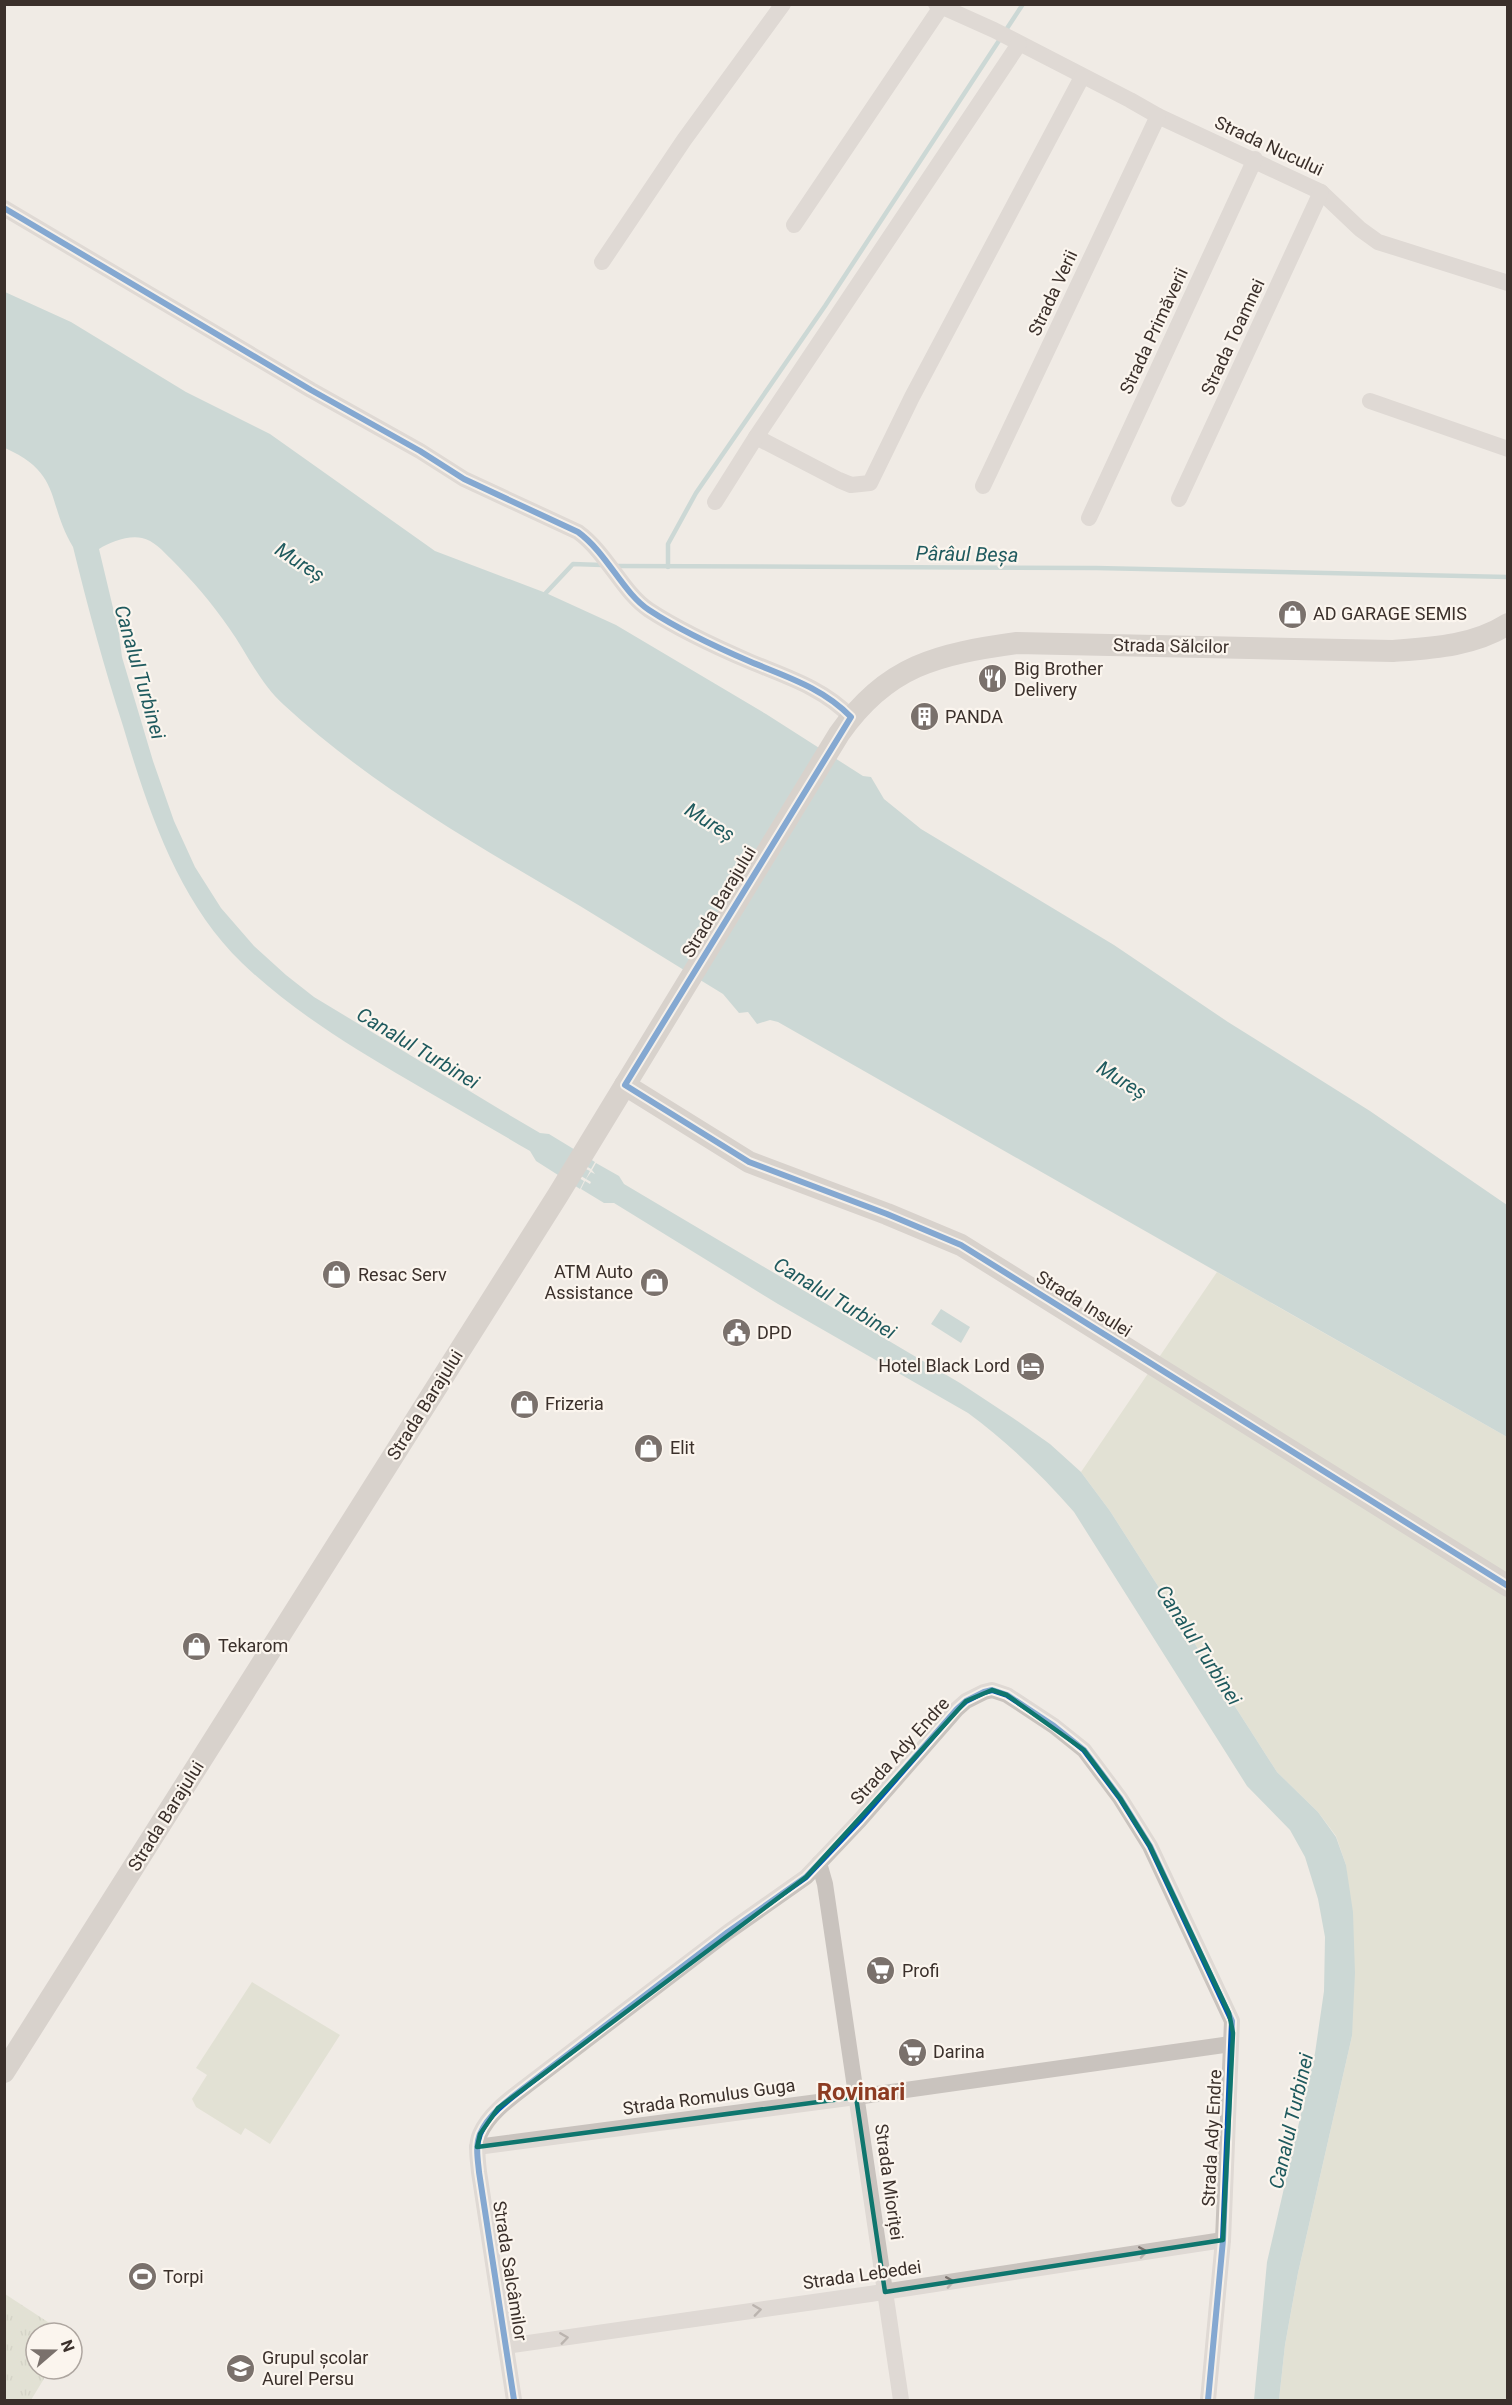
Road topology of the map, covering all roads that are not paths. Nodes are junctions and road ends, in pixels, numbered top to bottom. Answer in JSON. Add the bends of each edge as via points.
{"nodes":[{"id":1,"x":783,"y":4,"type":"edge"},
{"id":2,"x":938,"y":6,"type":"edge"},
{"id":3,"x":1015,"y":42,"type":"junction"},
{"id":4,"x":1083,"y":77,"type":"junction"},
{"id":5,"x":1158,"y":116,"type":"junction"},
{"id":6,"x":1255,"y":159,"type":"junction"},
{"id":7,"x":1322,"y":192,"type":"junction"},
{"id":8,"x":4,"y":208,"type":"edge"},
{"id":9,"x":794,"y":225,"type":"dead end"},
{"id":10,"x":602,"y":262,"type":"dead end"},
{"id":11,"x":1508,"y":283,"type":"edge"},
{"id":12,"x":1370,"y":401,"type":"dead end"},
{"id":13,"x":756,"y":437,"type":"junction"},
{"id":14,"x":1508,"y":450,"type":"edge"},
{"id":15,"x":983,"y":486,"type":"dead end"},
{"id":16,"x":1179,"y":499,"type":"dead end"},
{"id":17,"x":715,"y":502,"type":"dead end"},
{"id":18,"x":1089,"y":518,"type":"dead end"},
{"id":19,"x":1508,"y":624,"type":"edge"},
{"id":20,"x":845,"y":726,"type":"junction"},
{"id":21,"x":625,"y":1085,"type":"junction"},
{"id":22,"x":1508,"y":1586,"type":"edge"},
{"id":23,"x":819,"y":1863,"type":"junction"},
{"id":24,"x":1232,"y":2044,"type":"junction"},
{"id":25,"x":4,"y":2072,"type":"edge"},
{"id":26,"x":856,"y":2097,"type":"junction"},
{"id":27,"x":477,"y":2147,"type":"junction"},
{"id":28,"x":1223,"y":2240,"type":"junction"},
{"id":29,"x":885,"y":2292,"type":"junction"},
{"id":30,"x":506,"y":2346,"type":"junction"},
{"id":31,"x":514,"y":2400,"type":"edge"},
{"id":32,"x":901,"y":2400,"type":"edge"},
{"id":33,"x":1208,"y":2400,"type":"edge"}],
"edges":[{"from":1,"to":10,"type":"street"},
{"from":2,"to":3,"type":"street","name":"Strada Nucului"},
{"from":2,"to":9,"type":"street"},
{"from":3,"to":4,"type":"street","name":"Strada Nucului"},
{"from":3,"to":13,"type":"street"},
{"from":4,"to":5,"type":"street","name":"Strada Nucului"},
{"from":4,"to":13,"type":"street","via":[[912,397],[874,480],[860,485],[845,483]]},
{"from":5,"to":6,"type":"street","name":"Strada Nucului"},
{"from":5,"to":15,"type":"street","name":"Strada Verii"},
{"from":6,"to":7,"type":"street","name":"Strada Nucului"},
{"from":6,"to":18,"type":"street","name":"Strada Primăverii"},
{"from":7,"to":11,"type":"street","name":"Strada Nucului","via":[[1360,230],[1378,242]]},
{"from":7,"to":16,"type":"street","name":"Strada Toamnei"},
{"from":8,"to":20,"type":"street","via":[[464,479],[578,532],[592,542],[645,608],[720,649],[819,691],[838,704]]},
{"from":12,"to":14,"type":"street"},
{"from":13,"to":17,"type":"street"},
{"from":19,"to":20,"type":"main road","name":"Strada Sălcilor","via":[[1474,640],[1394,651],[1017,643],[970,650],[924,662],[885,683]]},
{"from":20,"to":21,"type":"main road","name":"Strada Barajului"},
{"from":21,"to":22,"type":"main road","name":"Strada Insulei","via":[[749,1162],[961,1245]]},
{"from":21,"to":25,"type":"main road","name":"Strada Barajului"},
{"from":23,"to":24,"type":"street","name":"Strada Ady Endre","via":[[966,1701],[992,1690],[1007,1695],[1084,1750],[1134,1820],[1229,2013]]},
{"from":23,"to":26,"type":"street","name":"Strada Mioriței"},
{"from":23,"to":27,"type":"street","name":"Strada Ady Endre","via":[[791,1889],[728,1932],[498,2108],[480,2134]]},
{"from":24,"to":26,"type":"street","name":"Strada Romulus Guga"},
{"from":24,"to":28,"type":"street","name":"Strada Ady Endre"},
{"from":26,"to":27,"type":"street","name":"Strada Romulus Guga"},
{"from":26,"to":29,"type":"street","name":"Strada Mioriței"},
{"from":27,"to":30,"type":"street","name":"Strada Salcâmilor"},
{"from":29,"to":28,"type":"street","name":"Strada Lebedei","one_way":true},
{"from":28,"to":33,"type":"street","name":"Strada Ady Endre"},
{"from":30,"to":29,"type":"street","name":"Strada Lebedei","one_way":true},
{"from":29,"to":32,"type":"street","name":"Strada Mioriței"},
{"from":30,"to":31,"type":"street","name":"Strada Salcâmilor"}]}
